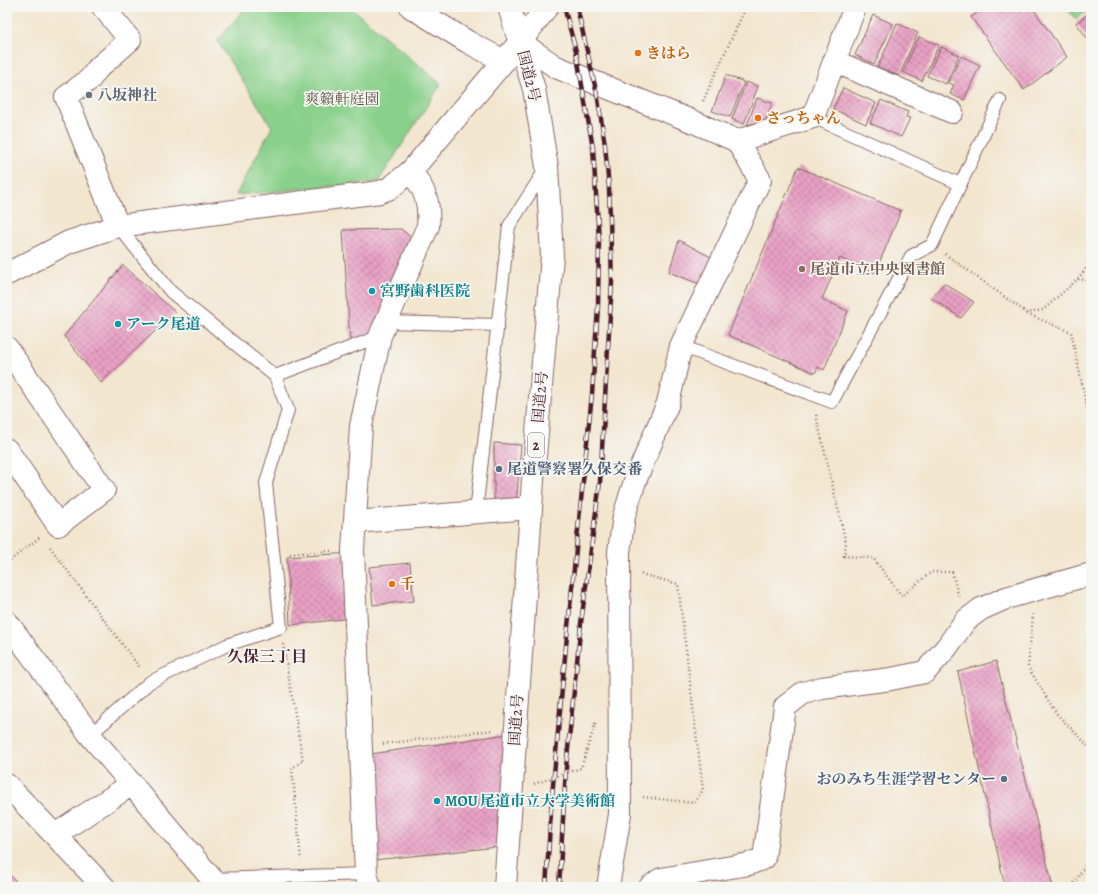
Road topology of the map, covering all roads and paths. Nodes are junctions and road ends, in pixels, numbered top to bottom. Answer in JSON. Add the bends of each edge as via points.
{"nodes":[{"id":1,"x":103,"y":7,"type":"edge"},
{"id":2,"x":411,"y":7,"type":"edge"},
{"id":3,"x":509,"y":7,"type":"edge"},
{"id":4,"x":547,"y":7,"type":"edge"},
{"id":5,"x":746,"y":7,"type":"edge"},
{"id":6,"x":855,"y":7,"type":"edge"},
{"id":7,"x":520,"y":42,"type":"junction"},
{"id":8,"x":504,"y":61,"type":"junction"},
{"id":9,"x":834,"y":61,"type":"junction"},
{"id":10,"x":1000,"y":100,"type":"dead end"},
{"id":11,"x":952,"y":112,"type":"dead end"},
{"id":12,"x":813,"y":117,"type":"junction"},
{"id":13,"x":694,"y":122,"type":"junction"},
{"id":14,"x":737,"y":141,"type":"junction"},
{"id":15,"x":547,"y":167,"type":"junction"},
{"id":16,"x":411,"y":171,"type":"junction"},
{"id":17,"x":960,"y":184,"type":"junction"},
{"id":18,"x":118,"y":226,"type":"junction"},
{"id":19,"x":932,"y":244,"type":"junction"},
{"id":20,"x":1091,"y":262,"type":"edge"},
{"id":21,"x":7,"y":274,"type":"edge"},
{"id":22,"x":1078,"y":279,"type":"junction"},
{"id":23,"x":1091,"y":281,"type":"edge"},
{"id":24,"x":1027,"y":313,"type":"junction"},
{"id":25,"x":498,"y":325,"type":"junction"},
{"id":26,"x":383,"y":329,"type":"junction"},
{"id":27,"x":681,"y":346,"type":"junction"},
{"id":28,"x":7,"y":348,"type":"edge"},
{"id":29,"x":275,"y":376,"type":"junction"},
{"id":30,"x":811,"y":395,"type":"junction"},
{"id":31,"x":1091,"y":408,"type":"edge"},
{"id":32,"x":7,"y":450,"type":"edge"},
{"id":33,"x":531,"y":508,"type":"junction"},
{"id":34,"x":476,"y":512,"type":"junction"},
{"id":35,"x":355,"y":522,"type":"junction"},
{"id":36,"x":50,"y":530,"type":"junction"},
{"id":37,"x":353,"y":550,"type":"junction"},
{"id":38,"x":273,"y":555,"type":"junction"},
{"id":39,"x":7,"y":563,"type":"edge"},
{"id":40,"x":620,"y":568,"type":"junction"},
{"id":41,"x":1091,"y":574,"type":"edge"},
{"id":42,"x":1036,"y":590,"type":"junction"},
{"id":43,"x":965,"y":620,"type":"junction"},
{"id":44,"x":7,"y":622,"type":"edge"},
{"id":45,"x":281,"y":627,"type":"junction"},
{"id":46,"x":150,"y":682,"type":"junction"},
{"id":47,"x":596,"y":720,"type":"dead end"},
{"id":48,"x":516,"y":727,"type":"junction"},
{"id":49,"x":90,"y":735,"type":"junction"},
{"id":50,"x":361,"y":747,"type":"junction"},
{"id":51,"x":1091,"y":749,"type":"edge"},
{"id":52,"x":533,"y":777,"type":"dead end"},
{"id":53,"x":132,"y":784,"type":"junction"},
{"id":54,"x":7,"y":785,"type":"edge"},
{"id":55,"x":621,"y":795,"type":"junction"},
{"id":56,"x":1091,"y":833,"type":"edge"},
{"id":57,"x":55,"y":835,"type":"junction"},
{"id":58,"x":302,"y":876,"type":"junction"},
{"id":59,"x":368,"y":880,"type":"edge"},
{"id":60,"x":213,"y":883,"type":"edge"},
{"id":61,"x":104,"y":887,"type":"edge"},
{"id":62,"x":505,"y":887,"type":"edge"},
{"id":63,"x":608,"y":887,"type":"edge"},
{"id":64,"x":650,"y":887,"type":"edge"},
{"id":65,"x":1072,"y":887,"type":"edge"}],
"edges":[{"from":1,"to":18,"type":"main road","via":[[130,40],[98,68],[90,79],[66,97]]},
{"from":2,"to":8,"type":"main road"},
{"from":3,"to":7,"type":"main road","name":"国道2号","number":"2"},
{"from":4,"to":7,"type":"main road"},
{"from":5,"to":13,"type":"path"},
{"from":6,"to":9,"type":"main road"},
{"from":7,"to":8,"type":"main road"},
{"from":7,"to":13,"type":"main road","via":[[556,67]]},
{"from":7,"to":15,"type":"main road","name":"国道2号","number":"2","via":[[534,89]]},
{"from":8,"to":16,"type":"main road"},
{"from":9,"to":11,"type":"main road"},
{"from":9,"to":12,"type":"main road"},
{"from":10,"to":17,"type":"lane"},
{"from":12,"to":14,"type":"main road"},
{"from":12,"to":17,"type":"lane"},
{"from":13,"to":14,"type":"main road"},
{"from":14,"to":27,"type":"main road","via":[[760,180]]},
{"from":15,"to":25,"type":"lane","via":[[509,226]]},
{"from":15,"to":33,"type":"main road","name":"国道2号","number":"2","via":[[552,256]]},
{"from":16,"to":18,"type":"main road","via":[[390,188],[380,192]]},
{"from":16,"to":26,"type":"main road","via":[[428,202],[428,226]]},
{"from":17,"to":19,"type":"lane"},
{"from":18,"to":21,"type":"main road","via":[[69,242]]},
{"from":18,"to":29,"type":"lane","via":[[171,292]]},
{"from":19,"to":24,"type":"path"},
{"from":19,"to":30,"type":"lane","via":[[911,256],[832,402]]},
{"from":20,"to":22,"type":"path"},
{"from":22,"to":23,"type":"path"},
{"from":22,"to":24,"type":"path","via":[[1043,310]]},
{"from":24,"to":31,"type":"path","via":[[1070,332],[1087,408]]},
{"from":25,"to":26,"type":"lane"},
{"from":25,"to":34,"type":"lane"},
{"from":26,"to":29,"type":"lane"},
{"from":26,"to":35,"type":"main road","via":[[361,426]]},
{"from":27,"to":30,"type":"lane"},
{"from":27,"to":40,"type":"main road","via":[[668,403],[635,481],[624,516],[620,535]]},
{"from":28,"to":36,"type":"main road","via":[[104,490]]},
{"from":29,"to":38,"type":"lane","via":[[288,410],[266,483]]},
{"from":30,"to":43,"type":"path","via":[[846,543],[844,556],[873,558],[902,596],[931,572],[952,572]]},
{"from":32,"to":36,"type":"main road"},
{"from":33,"to":34,"type":"main road"},
{"from":33,"to":48,"type":"main road","name":"国道2号","number":"2"},
{"from":34,"to":35,"type":"main road"},
{"from":35,"to":37,"type":"main road"},
{"from":36,"to":39,"type":"path"},
{"from":36,"to":46,"type":"path"},
{"from":37,"to":38,"type":"path"},
{"from":37,"to":50,"type":"main road"},
{"from":38,"to":45,"type":"lane"},
{"from":40,"to":55,"type":"main road"},
{"from":40,"to":55,"type":"path","via":[[678,584],[703,790],[694,803]]},
{"from":41,"to":42,"type":"main road"},
{"from":42,"to":43,"type":"main road","via":[[1006,598],[981,609]]},
{"from":42,"to":51,"type":"path","via":[[1028,667],[1056,713]]},
{"from":43,"to":64,"type":"main road","via":[[947,647],[925,672],[822,688],[803,693],[785,707],[764,858],[749,864],[661,879]]},
{"from":44,"to":49,"type":"main road"},
{"from":45,"to":46,"type":"lane","via":[[227,645]]},
{"from":45,"to":58,"type":"path","via":[[303,761],[292,768]]},
{"from":46,"to":49,"type":"lane"},
{"from":47,"to":52,"type":"path","via":[[581,768],[533,785]]},
{"from":48,"to":50,"type":"path"},
{"from":48,"to":62,"type":"main road","name":"国道2号","number":"2"},
{"from":49,"to":53,"type":"main road"},
{"from":50,"to":59,"type":"main road"},
{"from":53,"to":57,"type":"main road"},
{"from":53,"to":60,"type":"main road"},
{"from":54,"to":57,"type":"main road"},
{"from":55,"to":63,"type":"main road"},
{"from":56,"to":65,"type":"path","via":[[1090,857]]},
{"from":57,"to":61,"type":"main road"},
{"from":58,"to":59,"type":"lane"},
{"from":58,"to":60,"type":"lane"}]}
